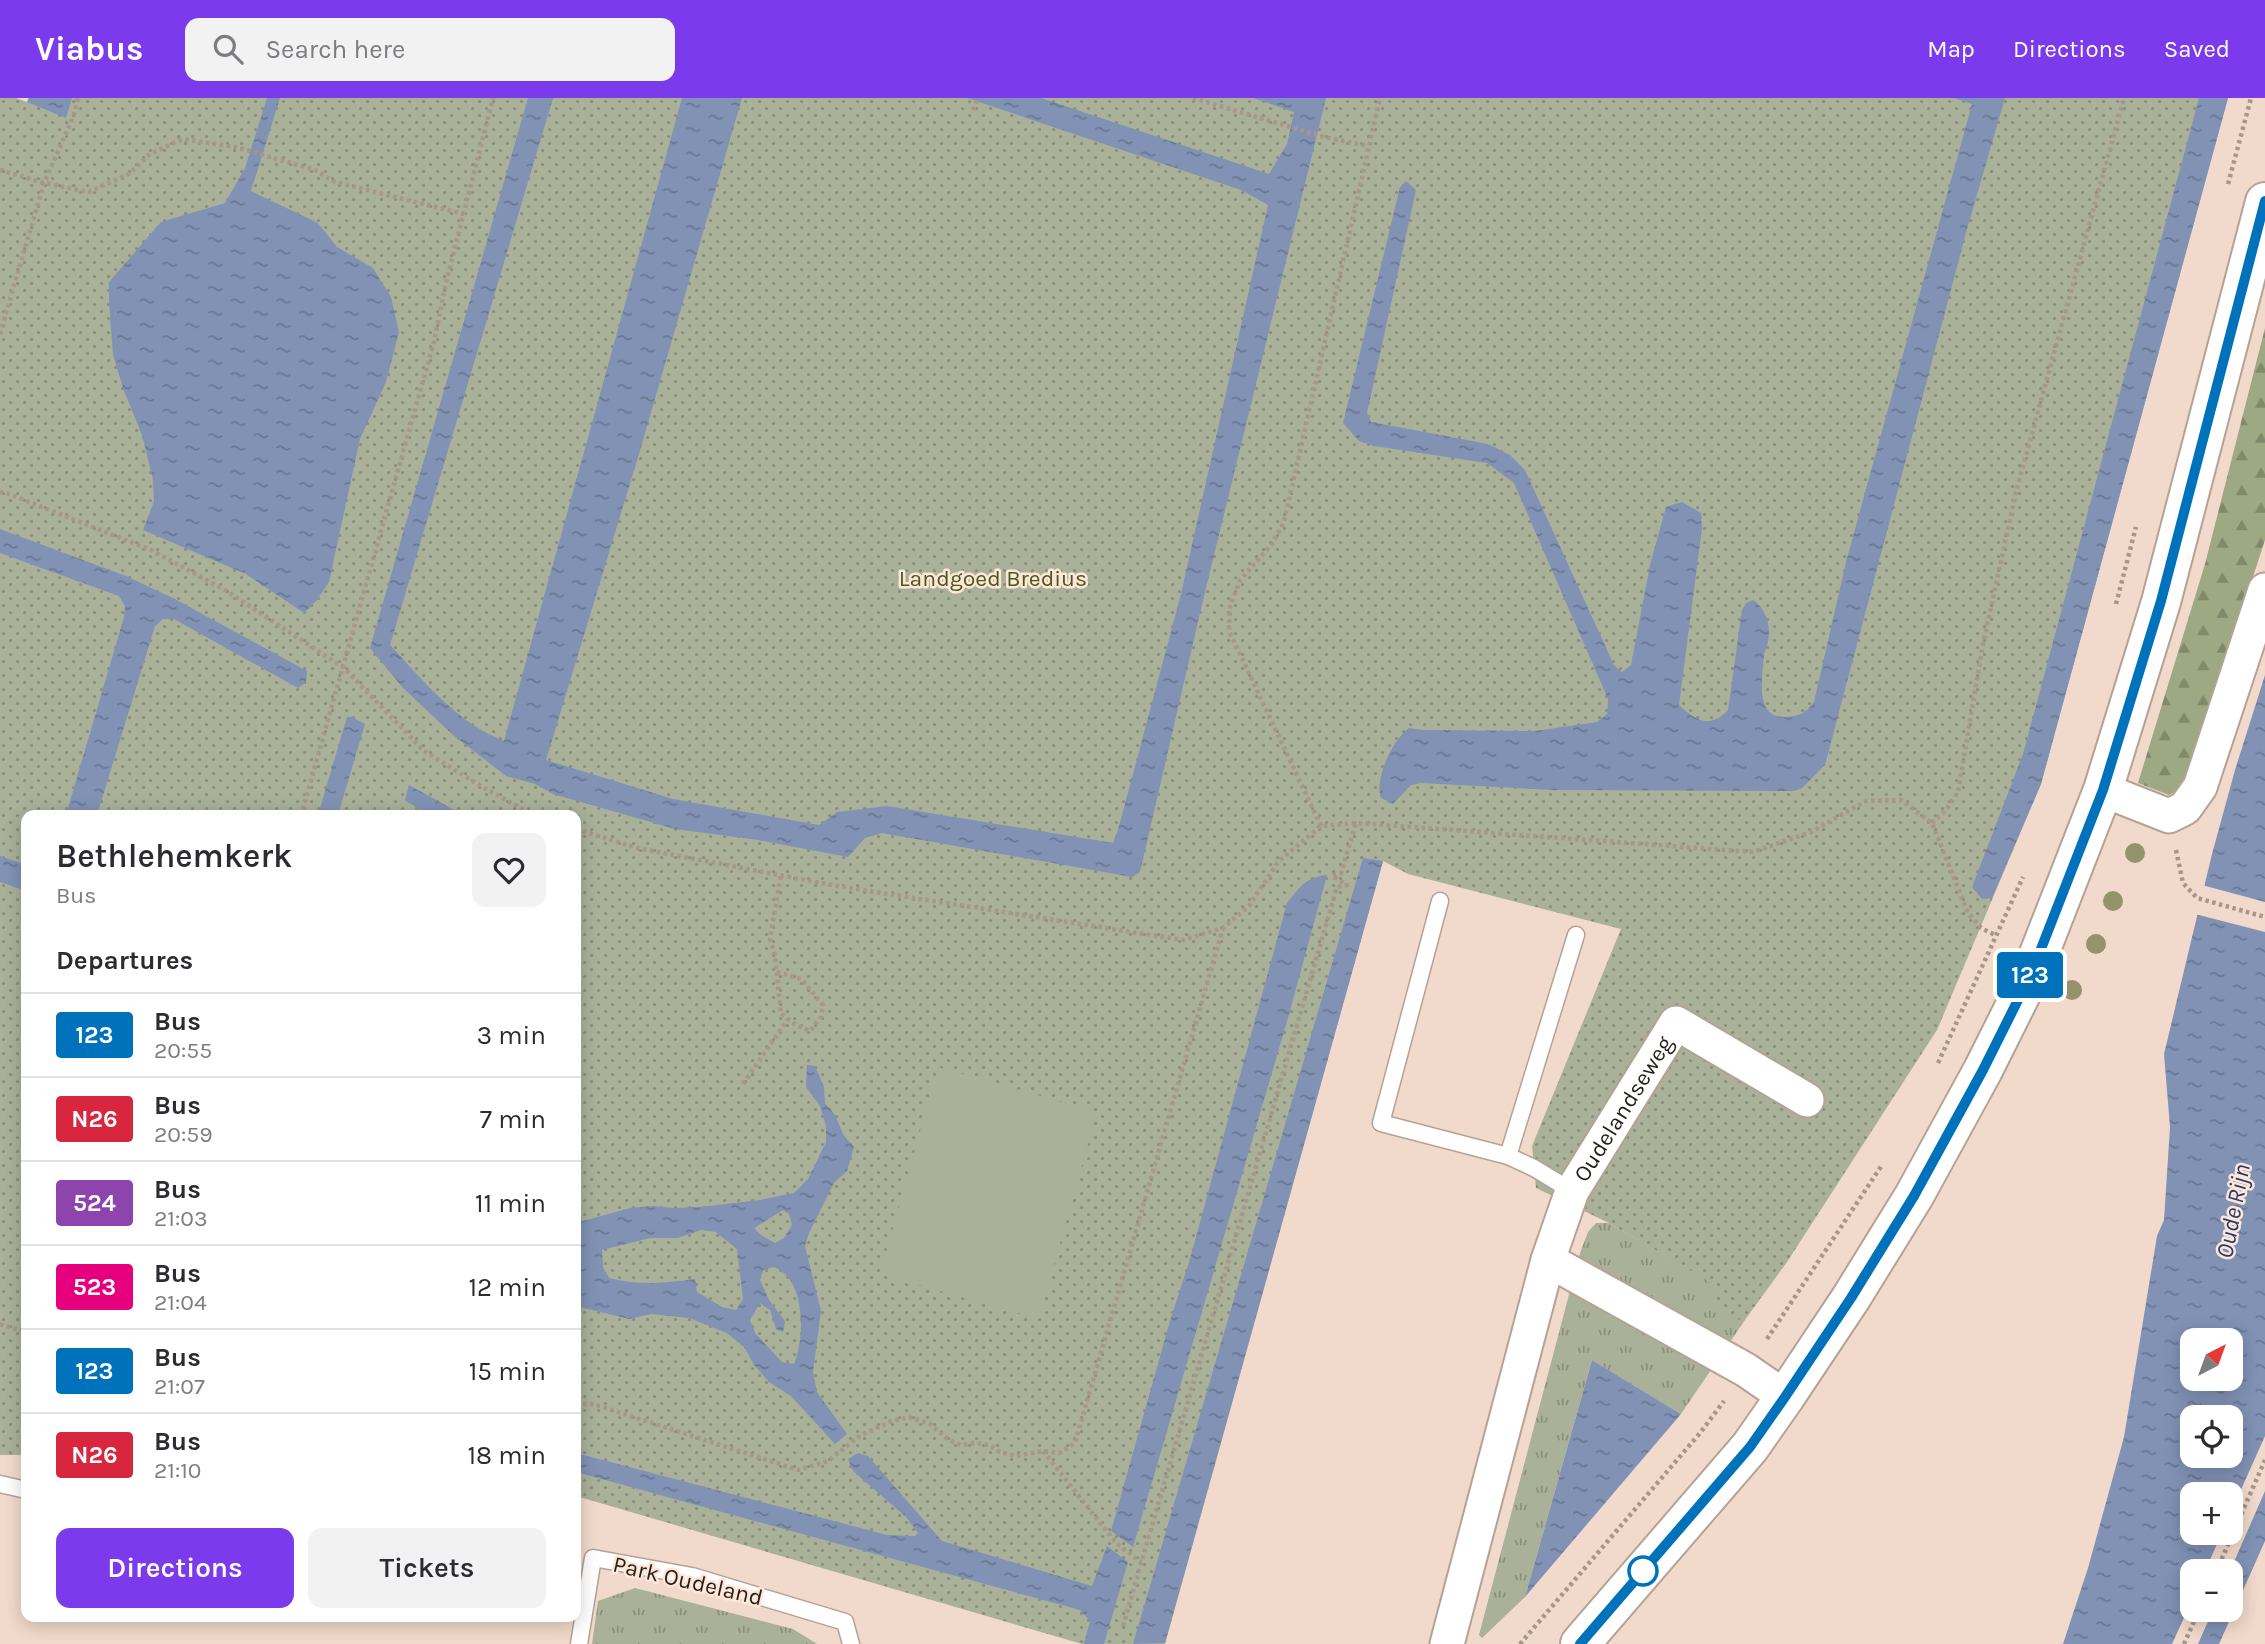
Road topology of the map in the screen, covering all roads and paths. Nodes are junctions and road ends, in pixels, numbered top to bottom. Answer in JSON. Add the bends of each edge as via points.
{"nodes":[{"id":1,"x":78,"y":98,"type":"edge"},
{"id":2,"x":493,"y":98,"type":"edge"},
{"id":3,"x":978,"y":98,"type":"edge"},
{"id":4,"x":1193,"y":98,"type":"edge"},
{"id":5,"x":1380,"y":98,"type":"edge"},
{"id":6,"x":2124,"y":98,"type":"edge"},
{"id":7,"x":973,"y":110,"type":"dead end"},
{"id":8,"x":1368,"y":146,"type":"junction"},
{"id":9,"x":0,"y":170,"type":"edge"},
{"id":10,"x":44,"y":183,"type":"junction"},
{"id":11,"x":2265,"y":202,"type":"edge"},
{"id":12,"x":464,"y":214,"type":"junction"},
{"id":13,"x":0,"y":334,"type":"edge"},
{"id":14,"x":1,"y":491,"type":"edge"},
{"id":15,"x":2265,"y":590,"type":"edge"},
{"id":16,"x":344,"y":668,"type":"junction"},
{"id":17,"x":2103,"y":790,"type":"junction"},
{"id":18,"x":303,"y":810,"type":"edge"},
{"id":19,"x":524,"y":810,"type":"edge"},
{"id":20,"x":2169,"y":816,"type":"junction"},
{"id":21,"x":1356,"y":823,"type":"junction"},
{"id":22,"x":1932,"y":823,"type":"junction"},
{"id":23,"x":1321,"y":826,"type":"junction"},
{"id":24,"x":581,"y":831,"type":"edge"},
{"id":25,"x":781,"y":875,"type":"junction"},
{"id":26,"x":2024,"y":876,"type":"dead end"},
{"id":27,"x":1440,"y":901,"type":"dead end"},
{"id":28,"x":2265,"y":917,"type":"edge"},
{"id":29,"x":1223,"y":928,"type":"junction"},
{"id":30,"x":1576,"y":935,"type":"dead end"},
{"id":31,"x":1995,"y":936,"type":"junction"},
{"id":32,"x":777,"y":972,"type":"junction"},
{"id":33,"x":788,"y":1019,"type":"junction"},
{"id":34,"x":1935,"y":1070,"type":"dead end"},
{"id":35,"x":743,"y":1084,"type":"dead end"},
{"id":36,"x":1807,"y":1100,"type":"dead end"},
{"id":37,"x":1508,"y":1156,"type":"junction"},
{"id":38,"x":1572,"y":1191,"type":"junction"},
{"id":39,"x":1548,"y":1260,"type":"junction"},
{"id":40,"x":0,"y":1324,"type":"edge"},
{"id":41,"x":21,"y":1330,"type":"edge"},
{"id":42,"x":1785,"y":1397,"type":"junction"},
{"id":43,"x":581,"y":1404,"type":"edge"},
{"id":44,"x":1043,"y":1451,"type":"junction"},
{"id":45,"x":2265,"y":1461,"type":"edge"},
{"id":46,"x":0,"y":1484,"type":"edge"},
{"id":47,"x":21,"y":1489,"type":"edge"},
{"id":48,"x":581,"y":1556,"type":"edge"},
{"id":49,"x":593,"y":1558,"type":"junction"},
{"id":50,"x":2222,"y":1559,"type":"edge"},
{"id":51,"x":1141,"y":1562,"type":"junction"},
{"id":52,"x":2194,"y":1622,"type":"edge"},
{"id":53,"x":1123,"y":1626,"type":"dead end"},
{"id":54,"x":579,"y":1644,"type":"edge"},
{"id":55,"x":851,"y":1644,"type":"edge"},
{"id":56,"x":1447,"y":1644,"type":"edge"},
{"id":57,"x":1580,"y":1644,"type":"edge"},
{"id":58,"x":2184,"y":1644,"type":"edge"}],
"edges":[{"from":1,"to":10,"type":"path"},
{"from":2,"to":12,"type":"path"},
{"from":3,"to":7,"type":"path"},
{"from":4,"to":8,"type":"path"},
{"from":5,"to":8,"type":"path"},
{"from":6,"to":22,"type":"path","via":[[2016,492],[1983,644],[1958,792]]},
{"from":8,"to":23,"type":"path","via":[[1284,522],[1272,544],[1240,580],[1230,607],[1229,631]]},
{"from":9,"to":10,"type":"path"},
{"from":10,"to":12,"type":"path","via":[[89,192],[129,174],[149,155],[182,139],[236,147],[315,170],[335,182]]},
{"from":10,"to":13,"type":"path"},
{"from":11,"to":17,"type":"main road","via":[[2161,601]]},
{"from":12,"to":16,"type":"path","via":[[434,342]]},
{"from":14,"to":16,"type":"path","via":[[151,550],[225,590]]},
{"from":15,"to":20,"type":"street","via":[[2200,787],[2185,808]]},
{"from":16,"to":18,"type":"path"},
{"from":16,"to":19,"type":"path","via":[[424,751]]},
{"from":17,"to":20,"type":"street"},
{"from":17,"to":42,"type":"main road","via":[[2032,972],[1983,1070],[1914,1196]]},
{"from":20,"to":28,"type":"path","via":[[2183,883],[2197,898]]},
{"from":21,"to":22,"type":"path","via":[[1753,852],[1811,832],[1866,801],[1900,800]]},
{"from":21,"to":23,"type":"path"},
{"from":21,"to":51,"type":"path","via":[[1341,873],[1332,876],[1347,885],[1337,887]]},
{"from":22,"to":31,"type":"path","via":[[1968,913]]},
{"from":23,"to":29,"type":"path","via":[[1279,861],[1249,906]]},
{"from":24,"to":25,"type":"path","via":[[637,848]]},
{"from":25,"to":29,"type":"path","via":[[1183,940]]},
{"from":25,"to":32,"type":"path","via":[[770,939]]},
{"from":26,"to":31,"type":"path"},
{"from":27,"to":37,"type":"lane","via":[[1381,1123]]},
{"from":29,"to":44,"type":"path","via":[[1075,1443],[1060,1453]]},
{"from":30,"to":37,"type":"lane"},
{"from":31,"to":34,"type":"path"},
{"from":32,"to":33,"type":"path","via":[[781,1014]]},
{"from":32,"to":33,"type":"path","via":[[801,979],[823,1005],[821,1017],[810,1031]]},
{"from":33,"to":35,"type":"path"},
{"from":36,"to":38,"type":"street","name":"Oudelandseweg","via":[[1676,1023]]},
{"from":37,"to":38,"type":"lane"},
{"from":38,"to":39,"type":"street","name":"Oudelandseweg"},
{"from":39,"to":42,"type":"street","via":[[1746,1370]]},
{"from":39,"to":56,"type":"street","name":"Oudelandseweg"},
{"from":40,"to":41,"type":"path"},
{"from":42,"to":57,"type":"main road","via":[[1750,1447]]},
{"from":43,"to":44,"type":"path","via":[[798,1470],[828,1461],[862,1435],[909,1417],[930,1424],[961,1445],[989,1445],[1016,1456]]},
{"from":44,"to":51,"type":"path","via":[[1117,1544]]},
{"from":45,"to":50,"type":"path"},
{"from":46,"to":47,"type":"lane"},
{"from":48,"to":49,"type":"lane"},
{"from":49,"to":54,"type":"lane","name":"Park Oudeland"},
{"from":49,"to":55,"type":"lane","name":"Park Oudeland","via":[[692,1576],[845,1622]]},
{"from":51,"to":53,"type":"path"},
{"from":52,"to":58,"type":"path"}]}
